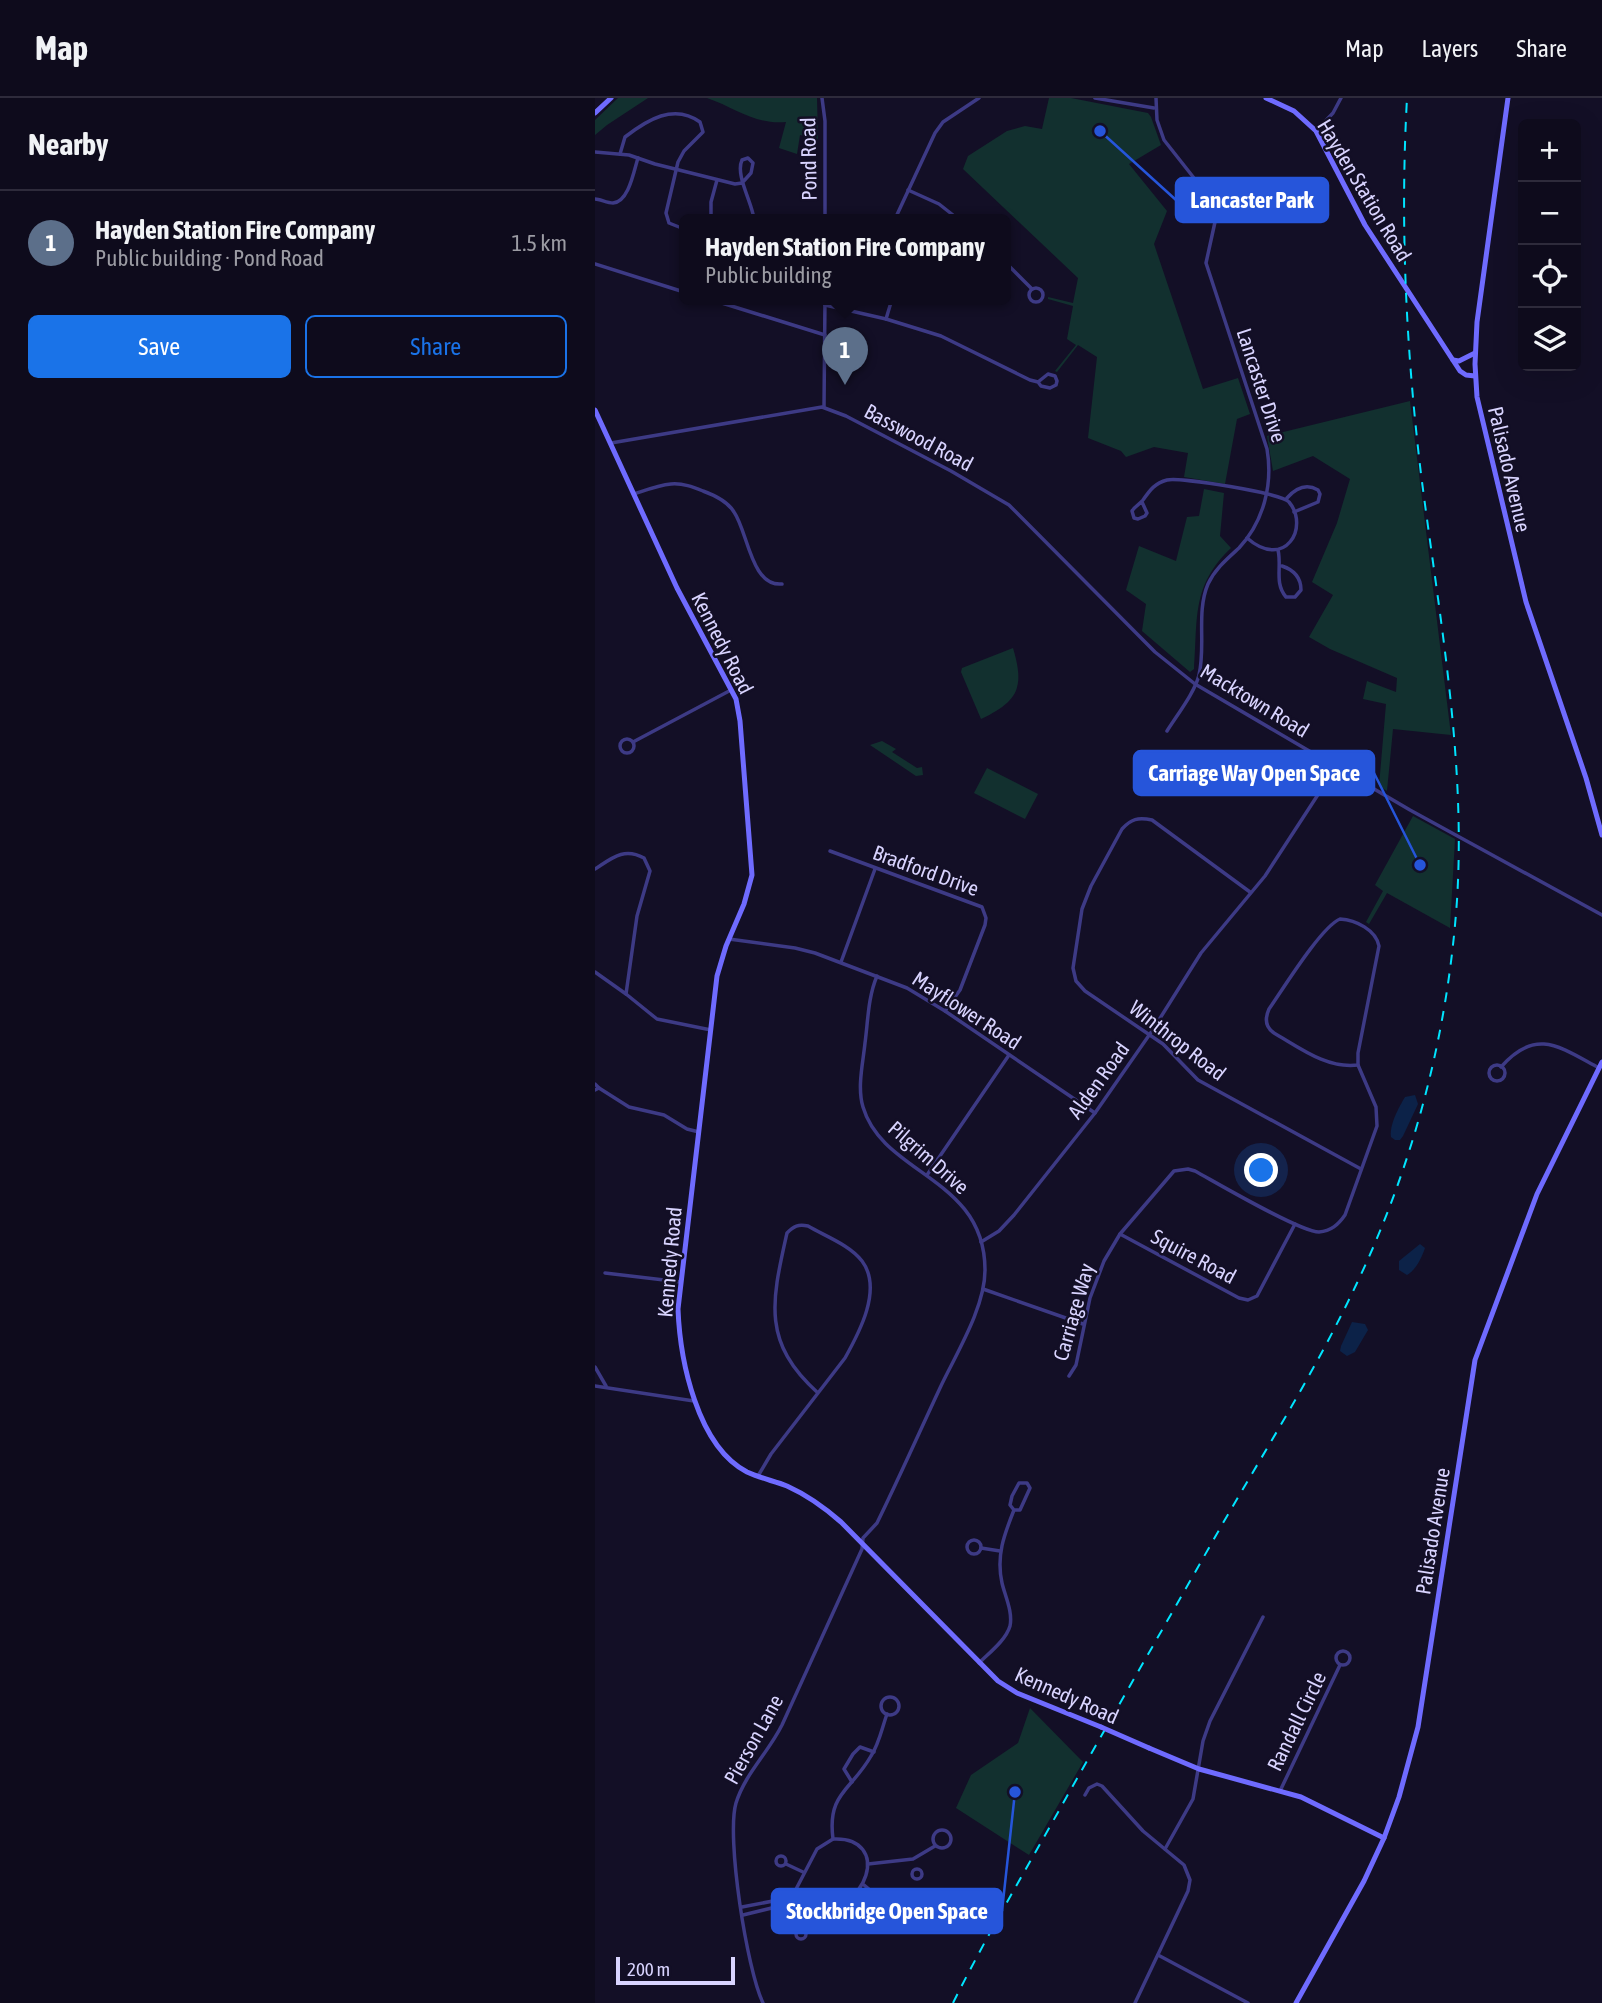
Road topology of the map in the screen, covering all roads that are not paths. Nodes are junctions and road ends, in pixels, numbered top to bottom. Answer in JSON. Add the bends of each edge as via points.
{"nodes":[{"id":1,"x":611,"y":98,"type":"edge"},
{"id":2,"x":822,"y":98,"type":"edge"},
{"id":3,"x":979,"y":98,"type":"edge"},
{"id":4,"x":1095,"y":98,"type":"edge"},
{"id":5,"x":1156,"y":98,"type":"edge"},
{"id":6,"x":1266,"y":98,"type":"edge"},
{"id":7,"x":1341,"y":98,"type":"edge"},
{"id":8,"x":1509,"y":98,"type":"edge"},
{"id":9,"x":1155,"y":108,"type":"junction"},
{"id":10,"x":595,"y":113,"type":"edge"},
{"id":11,"x":1316,"y":131,"type":"junction"},
{"id":12,"x":596,"y":152,"type":"edge"},
{"id":13,"x":620,"y":154,"type":"junction"},
{"id":14,"x":596,"y":158,"type":"edge"},
{"id":15,"x":638,"y":158,"type":"junction"},
{"id":16,"x":677,"y":169,"type":"junction"},
{"id":17,"x":717,"y":180,"type":"junction"},
{"id":18,"x":742,"y":183,"type":"junction"},
{"id":19,"x":908,"y":190,"type":"junction"},
{"id":20,"x":595,"y":199,"type":"edge"},
{"id":21,"x":711,"y":214,"type":"edge"},
{"id":22,"x":752,"y":214,"type":"edge"},
{"id":23,"x":825,"y":214,"type":"edge"},
{"id":24,"x":897,"y":214,"type":"edge"},
{"id":25,"x":952,"y":214,"type":"edge"},
{"id":26,"x":679,"y":227,"type":"edge"},
{"id":27,"x":595,"y":264,"type":"edge"},
{"id":28,"x":1011,"y":268,"type":"edge"},
{"id":29,"x":1032,"y":289,"type":"junction"},
{"id":30,"x":679,"y":290,"type":"edge"},
{"id":31,"x":728,"y":305,"type":"edge"},
{"id":32,"x":825,"y":305,"type":"edge"},
{"id":33,"x":836,"y":305,"type":"edge"},
{"id":34,"x":890,"y":305,"type":"edge"},
{"id":35,"x":886,"y":319,"type":"junction"},
{"id":36,"x":824,"y":335,"type":"junction"},
{"id":37,"x":1475,"y":353,"type":"junction"},
{"id":38,"x":1453,"y":360,"type":"junction"},
{"id":39,"x":1475,"y":376,"type":"junction"},
{"id":40,"x":1038,"y":382,"type":"junction"},
{"id":41,"x":824,"y":407,"type":"junction"},
{"id":42,"x":595,"y":410,"type":"edge"},
{"id":43,"x":597,"y":419,"type":"edge"},
{"id":44,"x":611,"y":443,"type":"junction"},
{"id":45,"x":635,"y":494,"type":"junction"},
{"id":46,"x":1267,"y":494,"type":"junction"},
{"id":47,"x":1286,"y":499,"type":"junction"},
{"id":48,"x":1142,"y":502,"type":"junction"},
{"id":49,"x":1294,"y":512,"type":"junction"},
{"id":50,"x":1247,"y":538,"type":"junction"},
{"id":51,"x":1278,"y":550,"type":"junction"},
{"id":52,"x":1282,"y":566,"type":"junction"},
{"id":53,"x":782,"y":584,"type":"dead end"},
{"id":54,"x":1123,"y":619,"type":"joint"},
{"id":55,"x":1195,"y":684,"type":"junction"},
{"id":56,"x":731,"y":690,"type":"junction"},
{"id":57,"x":1167,"y":730,"type":"dead end"},
{"id":58,"x":633,"y":742,"type":"junction"},
{"id":59,"x":1336,"y":767,"type":"junction"},
{"id":60,"x":1602,"y":835,"type":"edge"},
{"id":61,"x":831,"y":851,"type":"dead end"},
{"id":62,"x":875,"y":868,"type":"junction"},
{"id":63,"x":595,"y":869,"type":"edge"},
{"id":64,"x":1250,"y":892,"type":"junction"},
{"id":65,"x":1602,"y":915,"type":"edge"},
{"id":66,"x":729,"y":939,"type":"junction"},
{"id":67,"x":841,"y":962,"type":"junction"},
{"id":68,"x":595,"y":972,"type":"edge"},
{"id":69,"x":877,"y":976,"type":"junction"},
{"id":70,"x":626,"y":995,"type":"junction"},
{"id":71,"x":945,"y":1011,"type":"junction"},
{"id":72,"x":711,"y":1030,"type":"junction"},
{"id":73,"x":1150,"y":1035,"type":"junction"},
{"id":74,"x":1009,"y":1055,"type":"junction"},
{"id":75,"x":1358,"y":1065,"type":"junction"},
{"id":76,"x":1600,"y":1065,"type":"edge"},
{"id":77,"x":1501,"y":1067,"type":"junction"},
{"id":78,"x":595,"y":1084,"type":"edge"},
{"id":79,"x":597,"y":1089,"type":"edge"},
{"id":80,"x":1095,"y":1113,"type":"junction"},
{"id":81,"x":699,"y":1132,"type":"junction"},
{"id":82,"x":1361,"y":1169,"type":"junction"},
{"id":83,"x":927,"y":1175,"type":"junction"},
{"id":84,"x":1295,"y":1224,"type":"junction"},
{"id":85,"x":1120,"y":1234,"type":"junction"},
{"id":86,"x":981,"y":1242,"type":"junction"},
{"id":87,"x":605,"y":1273,"type":"dead end"},
{"id":88,"x":681,"y":1282,"type":"junction"},
{"id":89,"x":983,"y":1289,"type":"junction"},
{"id":90,"x":1084,"y":1324,"type":"junction"},
{"id":91,"x":595,"y":1367,"type":"edge"},
{"id":92,"x":1069,"y":1376,"type":"dead end"},
{"id":93,"x":595,"y":1386,"type":"edge"},
{"id":94,"x":606,"y":1386,"type":"junction"},
{"id":95,"x":818,"y":1394,"type":"junction"},
{"id":96,"x":696,"y":1401,"type":"junction"},
{"id":97,"x":758,"y":1476,"type":"junction"},
{"id":98,"x":1014,"y":1510,"type":"junction"},
{"id":99,"x":863,"y":1543,"type":"junction"},
{"id":100,"x":981,"y":1548,"type":"junction"},
{"id":101,"x":1000,"y":1551,"type":"junction"},
{"id":102,"x":1263,"y":1617,"type":"dead end"},
{"id":103,"x":979,"y":1663,"type":"junction"},
{"id":104,"x":1340,"y":1665,"type":"dead end"},
{"id":105,"x":887,"y":1714,"type":"junction"},
{"id":106,"x":874,"y":1752,"type":"junction"},
{"id":107,"x":1199,"y":1769,"type":"junction"},
{"id":108,"x":852,"y":1782,"type":"junction"},
{"id":109,"x":1280,"y":1791,"type":"junction"},
{"id":110,"x":1085,"y":1794,"type":"dead end"},
{"id":111,"x":1384,"y":1838,"type":"junction"},
{"id":112,"x":833,"y":1839,"type":"junction"},
{"id":113,"x":935,"y":1846,"type":"junction"},
{"id":114,"x":1165,"y":1849,"type":"junction"},
{"id":115,"x":914,"y":1859,"type":"junction"},
{"id":116,"x":786,"y":1864,"type":"dead end"},
{"id":117,"x":868,"y":1864,"type":"junction"},
{"id":118,"x":916,"y":1870,"type":"dead end"},
{"id":119,"x":803,"y":1872,"type":"junction"},
{"id":120,"x":863,"y":1885,"type":"junction"},
{"id":121,"x":794,"y":1897,"type":"junction"},
{"id":122,"x":796,"y":1902,"type":"junction"},
{"id":123,"x":742,"y":1907,"type":"junction"},
{"id":124,"x":833,"y":1907,"type":"junction"},
{"id":125,"x":807,"y":1911,"type":"junction"},
{"id":126,"x":743,"y":1915,"type":"junction"},
{"id":127,"x":802,"y":1930,"type":"dead end"},
{"id":128,"x":1158,"y":1955,"type":"junction"},
{"id":129,"x":763,"y":2003,"type":"edge"},
{"id":130,"x":1135,"y":2003,"type":"edge"},
{"id":131,"x":1248,"y":2003,"type":"edge"},
{"id":132,"x":1296,"y":2003,"type":"edge"}],
"edges":[{"from":1,"to":10,"type":"street"},
{"from":2,"to":23,"type":"street","name":"Pond Road"},
{"from":3,"to":19,"type":"street","via":[[943,122]]},
{"from":4,"to":9,"type":"street"},
{"from":5,"to":9,"type":"street","name":"Lancaster Drive"},
{"from":6,"to":11,"type":"street","name":"Hayden Station Road","via":[[1294,111]]},
{"from":7,"to":11,"type":"street"},
{"from":8,"to":37,"type":"street","name":"Palisado Avenue"},
{"from":9,"to":46,"type":"street","name":"Lancaster Drive","via":[[1167,145],[1214,208],[1206,263],[1267,449]]},
{"from":11,"to":38,"type":"street","name":"Hayden Station Road","via":[[1364,225]]},
{"from":12,"to":13,"type":"street"},
{"from":12,"to":14,"type":"street"},
{"from":13,"to":15,"type":"street"},
{"from":13,"to":16,"type":"street","via":[[625,137],[634,131],[665,113],[687,115],[700,121],[703,132],[684,151]]},
{"from":15,"to":16,"type":"street"},
{"from":15,"to":20,"type":"street","via":[[621,199],[613,203]]},
{"from":16,"to":17,"type":"street"},
{"from":16,"to":26,"type":"street","via":[[666,217]]},
{"from":17,"to":18,"type":"street"},
{"from":17,"to":21,"type":"street"},
{"from":18,"to":18,"type":"street","via":[[753,167],[748,158],[740,162]]},
{"from":18,"to":22,"type":"street"},
{"from":19,"to":24,"type":"street"},
{"from":19,"to":25,"type":"street"},
{"from":27,"to":30,"type":"street"},
{"from":28,"to":29,"type":"street"},
{"from":29,"to":29,"type":"street","via":[[1031,299],[1039,301],[1042,291]]},
{"from":31,"to":36,"type":"street"},
{"from":32,"to":36,"type":"street"},
{"from":33,"to":35,"type":"street"},
{"from":34,"to":35,"type":"street"},
{"from":35,"to":40,"type":"street","via":[[941,336]]},
{"from":36,"to":41,"type":"street"},
{"from":37,"to":38,"type":"street"},
{"from":37,"to":39,"type":"street","name":"Palisado Avenue"},
{"from":38,"to":39,"type":"street","name":"Hayden Station Road","via":[[1463,374]]},
{"from":39,"to":60,"type":"street","name":"Palisado Avenue","via":[[1528,610]]},
{"from":40,"to":40,"type":"street","via":[[1048,374],[1057,381],[1050,388]]},
{"from":41,"to":44,"type":"street"},
{"from":41,"to":54,"type":"street","name":"Basswood Road","via":[[1009,505]]},
{"from":42,"to":43,"type":"street","name":"Kennedy Road"},
{"from":43,"to":44,"type":"street","name":"Kennedy Road"},
{"from":44,"to":45,"type":"street","name":"Kennedy Road"},
{"from":45,"to":53,"type":"street","via":[[680,484],[726,503],[739,521],[759,573],[770,583]]},
{"from":45,"to":56,"type":"street","name":"Kennedy Road","via":[[677,588]]},
{"from":46,"to":47,"type":"street"},
{"from":46,"to":48,"type":"street","via":[[1174,479],[1157,484]]},
{"from":46,"to":50,"type":"street","name":"Lancaster Drive"},
{"from":47,"to":49,"type":"street"},
{"from":47,"to":49,"type":"street","via":[[1304,487],[1318,490],[1318,502]]},
{"from":48,"to":48,"type":"street","via":[[1132,511],[1134,518],[1147,513]]},
{"from":49,"to":51,"type":"street","via":[[1293,537]]},
{"from":50,"to":51,"type":"street","via":[[1262,549]]},
{"from":50,"to":55,"type":"street","name":"Lancaster Drive","via":[[1207,586]]},
{"from":51,"to":52,"type":"street"},
{"from":52,"to":52,"type":"street","via":[[1299,577],[1301,590],[1295,597],[1282,593],[1278,574]]},
{"from":54,"to":55,"type":"street","name":"Macktown Road"},
{"from":55,"to":57,"type":"street"},
{"from":55,"to":59,"type":"street","name":"Macktown Road"},
{"from":56,"to":58,"type":"street"},
{"from":56,"to":66,"type":"street","name":"Kennedy Road","via":[[740,721],[752,864],[747,895]]},
{"from":58,"to":58,"type":"street","via":[[623,741],[623,751],[633,751]]},
{"from":59,"to":64,"type":"street","name":"Alden Road"},
{"from":59,"to":65,"type":"street","name":"Macktown Road"},
{"from":61,"to":62,"type":"street","name":"Bradford Drive"},
{"from":62,"to":67,"type":"street"},
{"from":62,"to":71,"type":"street","name":"Bradford Drive","via":[[984,911],[985,925],[964,981]]},
{"from":63,"to":70,"type":"street","via":[[629,852],[644,858],[650,871],[637,916]]},
{"from":64,"to":73,"type":"street","name":"Alden Road","via":[[1201,953]]},
{"from":64,"to":73,"type":"street","name":"Winthrop Road","via":[[1152,820],[1136,818],[1122,830],[1084,901],[1074,975],[1085,991]]},
{"from":66,"to":67,"type":"street","name":"Mayflower Road","via":[[795,948]]},
{"from":66,"to":72,"type":"street","name":"Kennedy Road","via":[[720,962]]},
{"from":67,"to":69,"type":"street","name":"Mayflower Road"},
{"from":68,"to":70,"type":"street"},
{"from":69,"to":71,"type":"street","name":"Mayflower Road"},
{"from":69,"to":83,"type":"street","name":"Pilgrim Drive","via":[[862,1071],[862,1105],[880,1139]]},
{"from":70,"to":72,"type":"street","via":[[657,1019]]},
{"from":71,"to":74,"type":"street","name":"Mayflower Road"},
{"from":72,"to":81,"type":"street","name":"Kennedy Road"},
{"from":73,"to":80,"type":"street","name":"Alden Road"},
{"from":73,"to":82,"type":"street","name":"Winthrop Road","via":[[1215,1090]]},
{"from":74,"to":80,"type":"street","name":"Mayflower Road"},
{"from":74,"to":83,"type":"street"},
{"from":75,"to":75,"type":"street","via":[[1379,942],[1370,931],[1341,919],[1314,947],[1269,1009],[1266,1020],[1269,1030],[1326,1062]]},
{"from":75,"to":82,"type":"street","name":"Carriage Way","via":[[1377,1116]]},
{"from":76,"to":77,"type":"street","via":[[1543,1043],[1519,1049]]},
{"from":76,"to":111,"type":"street","name":"Palisado Avenue","via":[[1537,1194],[1475,1360],[1418,1727]]},
{"from":77,"to":77,"type":"street","via":[[1490,1069],[1492,1080],[1503,1077]]},
{"from":78,"to":79,"type":"street"},
{"from":79,"to":81,"type":"street","via":[[629,1107],[664,1115]]},
{"from":80,"to":86,"type":"street","name":"Alden Road","via":[[1014,1215]]},
{"from":81,"to":88,"type":"street","name":"Kennedy Road"},
{"from":82,"to":84,"type":"street","name":"Carriage Way","via":[[1337,1225],[1321,1232]]},
{"from":83,"to":86,"type":"street","name":"Pilgrim Drive","via":[[963,1207]]},
{"from":84,"to":85,"type":"street","name":"Carriage Way","via":[[1195,1171],[1180,1169],[1167,1176]]},
{"from":84,"to":85,"type":"street","name":"Squire Road","via":[[1260,1291],[1248,1300]]},
{"from":85,"to":90,"type":"street","name":"Carriage Way","via":[[1104,1261]]},
{"from":86,"to":89,"type":"street","name":"Pilgrim Drive"},
{"from":87,"to":88,"type":"street"},
{"from":88,"to":96,"type":"street","name":"Kennedy Road","via":[[679,1332]]},
{"from":89,"to":90,"type":"street"},
{"from":89,"to":99,"type":"street","name":"Pilgrim Drive","via":[[884,1510]]},
{"from":90,"to":92,"type":"street","name":"Carriage Way","via":[[1076,1365]]},
{"from":91,"to":94,"type":"street"},
{"from":93,"to":94,"type":"street"},
{"from":94,"to":96,"type":"street"},
{"from":95,"to":95,"type":"street","via":[[855,1342],[869,1304],[869,1279],[856,1255],[802,1224],[787,1233],[774,1311],[776,1330],[792,1365]]},
{"from":95,"to":97,"type":"street"},
{"from":96,"to":97,"type":"street","name":"Kennedy Road","via":[[716,1446],[734,1464]]},
{"from":97,"to":99,"type":"street","name":"Kennedy Road","via":[[821,1505]]},
{"from":98,"to":98,"type":"street","via":[[1020,1510],[1026,1501],[1027,1483],[1019,1483],[1012,1496]]},
{"from":98,"to":101,"type":"street"},
{"from":99,"to":103,"type":"street","name":"Kennedy Road"},
{"from":99,"to":123,"type":"street","name":"Pierson Lane","via":[[776,1736],[736,1803],[733,1837]]},
{"from":100,"to":100,"type":"street","via":[[974,1540],[966,1547],[972,1554]]},
{"from":100,"to":101,"type":"street"},
{"from":101,"to":103,"type":"street","via":[[1010,1626]]},
{"from":102,"to":107,"type":"street","via":[[1210,1720]]},
{"from":103,"to":107,"type":"street","name":"Kennedy Road","bridge":true,"via":[[1009,1689]]},
{"from":104,"to":109,"type":"street","name":"Randall Circle"},
{"from":105,"to":105,"type":"street","via":[[898,1710],[894,1698],[882,1703]]},
{"from":105,"to":106,"type":"street"},
{"from":106,"to":108,"type":"street"},
{"from":106,"to":108,"type":"street","via":[[862,1747],[853,1754],[843,1769]]},
{"from":107,"to":109,"type":"street","name":"Kennedy Road"},
{"from":107,"to":114,"type":"street","via":[[1193,1799]]},
{"from":108,"to":112,"type":"street","via":[[833,1808]]},
{"from":109,"to":111,"type":"street","name":"Kennedy Road"},
{"from":110,"to":114,"type":"street","via":[[1097,1784],[1102,1786]]},
{"from":111,"to":132,"type":"street","name":"Palisado Avenue"},
{"from":112,"to":117,"type":"street","via":[[858,1846]]},
{"from":112,"to":119,"type":"street","via":[[817,1849]]},
{"from":113,"to":113,"type":"street","via":[[936,1833],[948,1832],[949,1844]]},
{"from":113,"to":115,"type":"street"},
{"from":114,"to":128,"type":"street","via":[[1184,1865],[1190,1880]]},
{"from":115,"to":117,"type":"street"},
{"from":115,"to":118,"type":"street"},
{"from":116,"to":119,"type":"street"},
{"from":117,"to":120,"type":"street"},
{"from":119,"to":121,"type":"street"},
{"from":120,"to":124,"type":"street"},
{"from":120,"to":124,"type":"street","via":[[872,1897],[858,1912],[841,1920]]},
{"from":121,"to":122,"type":"street"},
{"from":121,"to":123,"type":"street"},
{"from":122,"to":125,"type":"street"},
{"from":122,"to":126,"type":"street"},
{"from":123,"to":126,"type":"street","name":"Pierson Lane"},
{"from":124,"to":125,"type":"street"},
{"from":125,"to":127,"type":"street"},
{"from":126,"to":129,"type":"street","name":"Pierson Lane","via":[[751,1972]]},
{"from":128,"to":130,"type":"street"},
{"from":128,"to":131,"type":"street"}]}
